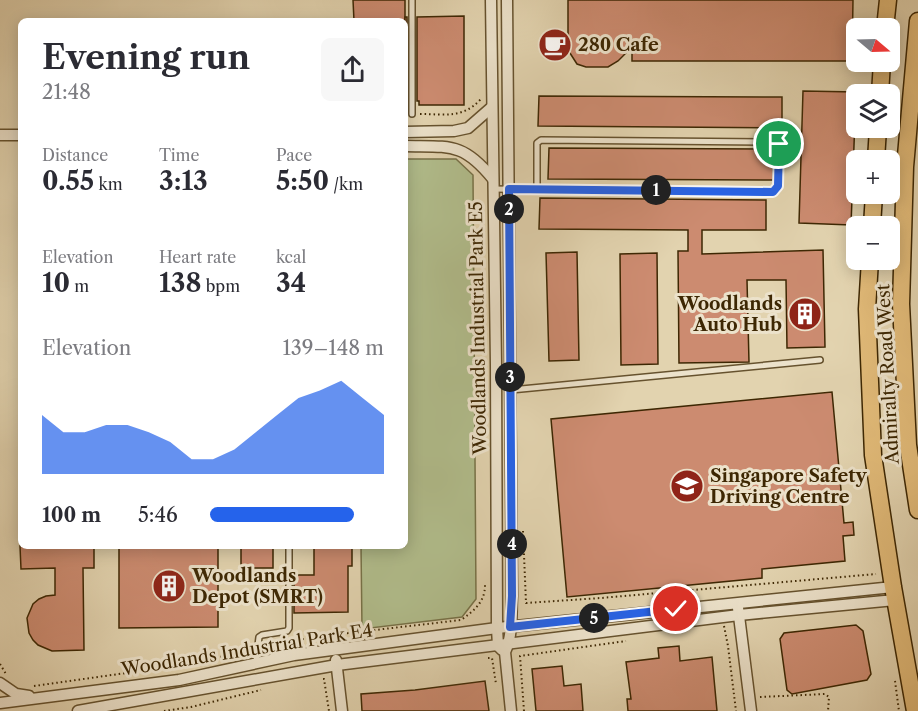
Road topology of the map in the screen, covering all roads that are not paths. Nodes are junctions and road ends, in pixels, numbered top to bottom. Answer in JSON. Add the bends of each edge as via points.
{"nodes":[{"id":1,"x":412,"y":0,"type":"edge"},
{"id":2,"x":491,"y":0,"type":"edge"},
{"id":3,"x":506,"y":0,"type":"edge"},
{"id":4,"x":888,"y":0,"type":"edge"},
{"id":5,"x":886,"y":18,"type":"edge"},
{"id":6,"x":918,"y":21,"type":"edge"},
{"id":7,"x":491,"y":40,"type":"junction"},
{"id":8,"x":508,"y":40,"type":"junction"},
{"id":9,"x":492,"y":107,"type":"junction"},
{"id":10,"x":412,"y":114,"type":"road end"},
{"id":11,"x":408,"y":132,"type":"edge"},
{"id":12,"x":0,"y":135,"type":"edge"},
{"id":13,"x":18,"y":135,"type":"edge"},
{"id":14,"x":408,"y":146,"type":"edge"},
{"id":15,"x":493,"y":184,"type":"junction"},
{"id":16,"x":509,"y":189,"type":"junction"},
{"id":17,"x":537,"y":189,"type":"junction"},
{"id":18,"x":869,"y":270,"type":"edge"},
{"id":19,"x":820,"y":360,"type":"dead end"},
{"id":20,"x":510,"y":390,"type":"junction"},
{"id":21,"x":918,"y":510,"type":"edge"},
{"id":22,"x":289,"y":549,"type":"edge"},
{"id":23,"x":894,"y":593,"type":"junction"},
{"id":24,"x":737,"y":602,"type":"junction"},
{"id":25,"x":676,"y":609,"type":"junction"},
{"id":26,"x":623,"y":615,"type":"junction"},
{"id":27,"x":738,"y":615,"type":"junction"},
{"id":28,"x":678,"y":622,"type":"junction"},
{"id":29,"x":544,"y":624,"type":"junction"},
{"id":30,"x":510,"y":627,"type":"junction"},
{"id":31,"x":497,"y":628,"type":"junction"},
{"id":32,"x":625,"y":629,"type":"junction"},
{"id":33,"x":455,"y":635,"type":"junction"},
{"id":34,"x":546,"y":640,"type":"junction"},
{"id":35,"x":383,"y":644,"type":"junction"},
{"id":36,"x":504,"y":648,"type":"junction"},
{"id":37,"x":336,"y":651,"type":"junction"},
{"id":38,"x":456,"y":651,"type":"junction"},
{"id":39,"x":384,"y":660,"type":"junction"},
{"id":40,"x":256,"y":664,"type":"junction"},
{"id":41,"x":337,"y":665,"type":"junction"},
{"id":42,"x":0,"y":682,"type":"edge"},
{"id":43,"x":38,"y":698,"type":"junction"},
{"id":44,"x":0,"y":703,"type":"edge"},
{"id":45,"x":78,"y":711,"type":"edge"},
{"id":46,"x":342,"y":711,"type":"edge"},
{"id":47,"x":511,"y":711,"type":"edge"},
{"id":48,"x":751,"y":711,"type":"edge"},
{"id":49,"x":915,"y":711,"type":"edge"}],
"edges":[{"from":1,"to":10,"type":"lane"},
{"from":2,"to":7,"type":"street","name":"Woodlands Industrial Park E5"},
{"from":3,"to":8,"type":"street","name":"Woodlands Industrial Park E5"},
{"from":4,"to":5,"type":"main road"},
{"from":6,"to":21,"type":"main road","name":"Admiralty Road West","via":[[905,167],[901,304],[908,445]]},
{"from":7,"to":8,"type":"lane"},
{"from":7,"to":9,"type":"street","name":"Woodlands Industrial Park E5"},
{"from":8,"to":16,"type":"street","name":"Woodlands Industrial Park E5"},
{"from":9,"to":11,"type":"street","via":[[468,128]]},
{"from":9,"to":15,"type":"street","name":"Woodlands Industrial Park E5"},
{"from":12,"to":13,"type":"street"},
{"from":14,"to":15,"type":"street","via":[[451,147],[468,153],[480,162]]},
{"from":15,"to":16,"type":"lane"},
{"from":15,"to":31,"type":"street","name":"Woodlands Industrial Park E5"},
{"from":16,"to":17,"type":"lane"},
{"from":16,"to":20,"type":"street","name":"Woodlands Industrial Park E5"},
{"from":17,"to":17,"type":"lane","via":[[537,143],[541,140],[779,144],[778,186],[773,192]]},
{"from":18,"to":23,"type":"main road","name":"Admiralty Road West","via":[[867,309],[873,455]]},
{"from":19,"to":20,"type":"lane"},
{"from":20,"to":30,"type":"street","name":"Woodlands Industrial Park E5"},
{"from":22,"to":40,"type":"lane","via":[[289,628],[259,637]]},
{"from":23,"to":24,"type":"street","name":"Woodlands Industrial Park E4"},
{"from":23,"to":27,"type":"street","name":"Woodlands Industrial Park E4"},
{"from":23,"to":49,"type":"main road","name":"Admiralty Road West"},
{"from":24,"to":25,"type":"street","name":"Woodlands Industrial Park E4"},
{"from":24,"to":27,"type":"street"},
{"from":25,"to":26,"type":"street","name":"Woodlands Industrial Park E4"},
{"from":25,"to":28,"type":"street"},
{"from":26,"to":29,"type":"street","name":"Woodlands Industrial Park E4"},
{"from":26,"to":32,"type":"street"},
{"from":27,"to":28,"type":"street","name":"Woodlands Industrial Park E4"},
{"from":27,"to":48,"type":"street"},
{"from":28,"to":32,"type":"street","name":"Woodlands Industrial Park E4"},
{"from":29,"to":30,"type":"street","name":"Woodlands Industrial Park E4"},
{"from":29,"to":34,"type":"street"},
{"from":30,"to":31,"type":"street","name":"Woodlands Industrial Park E4"},
{"from":30,"to":36,"type":"street","name":"Woodlands Industrial Park E5"},
{"from":31,"to":33,"type":"street","name":"Woodlands Industrial Park E4"},
{"from":31,"to":36,"type":"street","name":"Woodlands Industrial Park E5"},
{"from":32,"to":34,"type":"street","name":"Woodlands Industrial Park E4"},
{"from":33,"to":35,"type":"street","name":"Woodlands Industrial Park E4"},
{"from":33,"to":38,"type":"street"},
{"from":34,"to":36,"type":"street","name":"Woodlands Industrial Park E4"},
{"from":35,"to":37,"type":"street","name":"Woodlands Industrial Park E4"},
{"from":35,"to":39,"type":"street"},
{"from":36,"to":38,"type":"street","name":"Woodlands Industrial Park E4"},
{"from":36,"to":47,"type":"street","name":"Woodlands Industrial Park E5"},
{"from":37,"to":40,"type":"street","name":"Woodlands Industrial Park E4"},
{"from":37,"to":41,"type":"street"},
{"from":38,"to":39,"type":"street","name":"Woodlands Industrial Park E4"},
{"from":39,"to":41,"type":"street","name":"Woodlands Industrial Park E4"},
{"from":40,"to":43,"type":"street","name":"Woodlands Industrial Park E4","via":[[179,681]]},
{"from":41,"to":45,"type":"street","name":"Woodlands Industrial Park E4"},
{"from":41,"to":46,"type":"street"},
{"from":42,"to":43,"type":"street","via":[[16,694]]},
{"from":43,"to":44,"type":"street","name":"Woodlands Industrial Park E4"}]}
